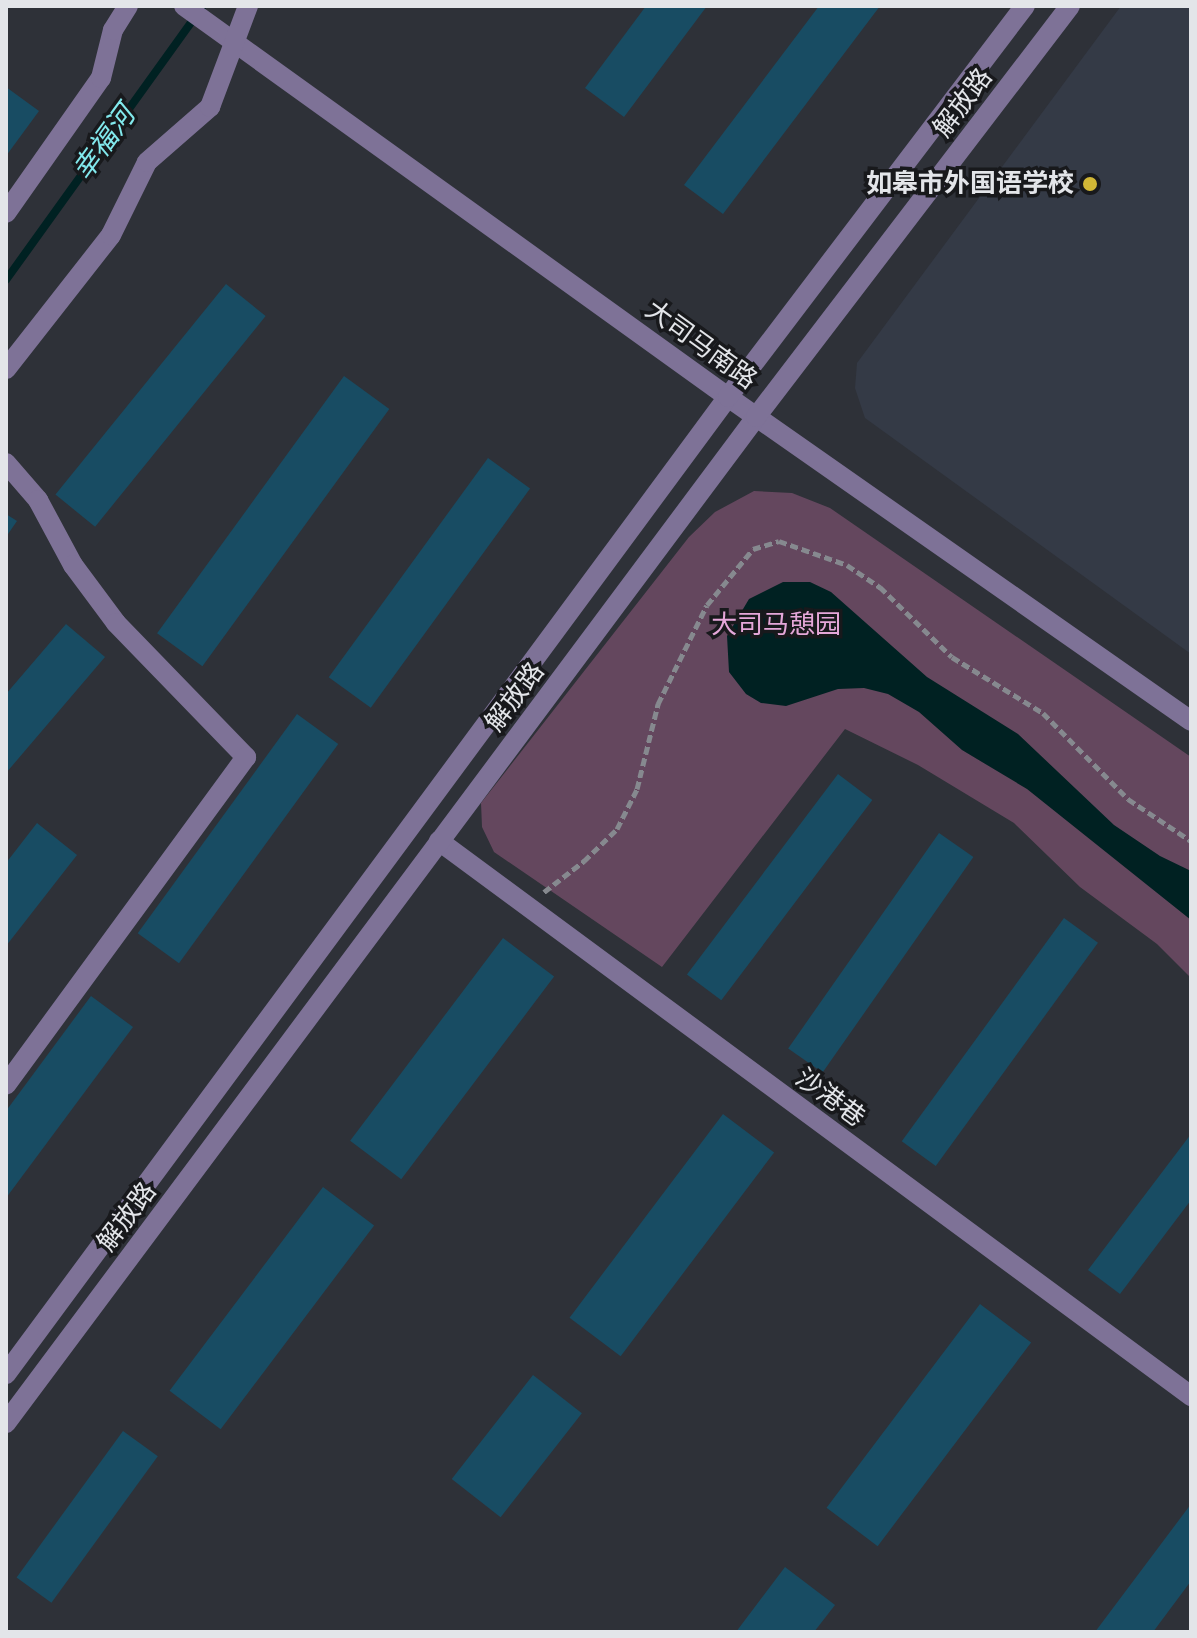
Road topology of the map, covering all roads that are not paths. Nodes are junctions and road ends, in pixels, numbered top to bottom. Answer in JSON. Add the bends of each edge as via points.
{"nodes":[{"id":1,"x":128,"y":6,"type":"edge"},
{"id":2,"x":184,"y":6,"type":"edge"},
{"id":3,"x":248,"y":6,"type":"edge"},
{"id":4,"x":1070,"y":6,"type":"edge"},
{"id":5,"x":1017,"y":9,"type":"edge"},
{"id":6,"x":233,"y":40,"type":"junction"},
{"id":7,"x":6,"y":213,"type":"edge"},
{"id":8,"x":6,"y":369,"type":"edge"},
{"id":9,"x":728,"y":397,"type":"junction"},
{"id":10,"x":756,"y":417,"type":"junction"},
{"id":11,"x":6,"y":463,"type":"edge"},
{"id":12,"x":1191,"y":721,"type":"edge"},
{"id":13,"x":439,"y":841,"type":"junction"},
{"id":14,"x":6,"y":1085,"type":"edge"},
{"id":15,"x":6,"y":1374,"type":"edge"},
{"id":16,"x":1191,"y":1396,"type":"edge"},
{"id":17,"x":6,"y":1423,"type":"edge"}],
"edges":[{"from":1,"to":7,"type":"street","via":[[113,30],[101,78]]},
{"from":2,"to":6,"type":"street","name":"大司马南路"},
{"from":3,"to":6,"type":"street"},
{"from":4,"to":10,"type":"street","name":"解放路"},
{"from":5,"to":9,"type":"street","name":"解放路"},
{"from":6,"to":8,"type":"street","via":[[210,107],[147,162],[111,235]]},
{"from":6,"to":9,"type":"street","name":"大司马南路"},
{"from":9,"to":10,"type":"street","name":"大司马南路"},
{"from":9,"to":15,"type":"street","name":"解放路"},
{"from":10,"to":12,"type":"street","name":"大司马南路"},
{"from":10,"to":13,"type":"street","name":"解放路"},
{"from":11,"to":14,"type":"street","via":[[38,500],[73,565],[116,623],[246,757]]},
{"from":13,"to":16,"type":"street","name":"沙港巷"},
{"from":13,"to":17,"type":"street","name":"解放路"}]}
